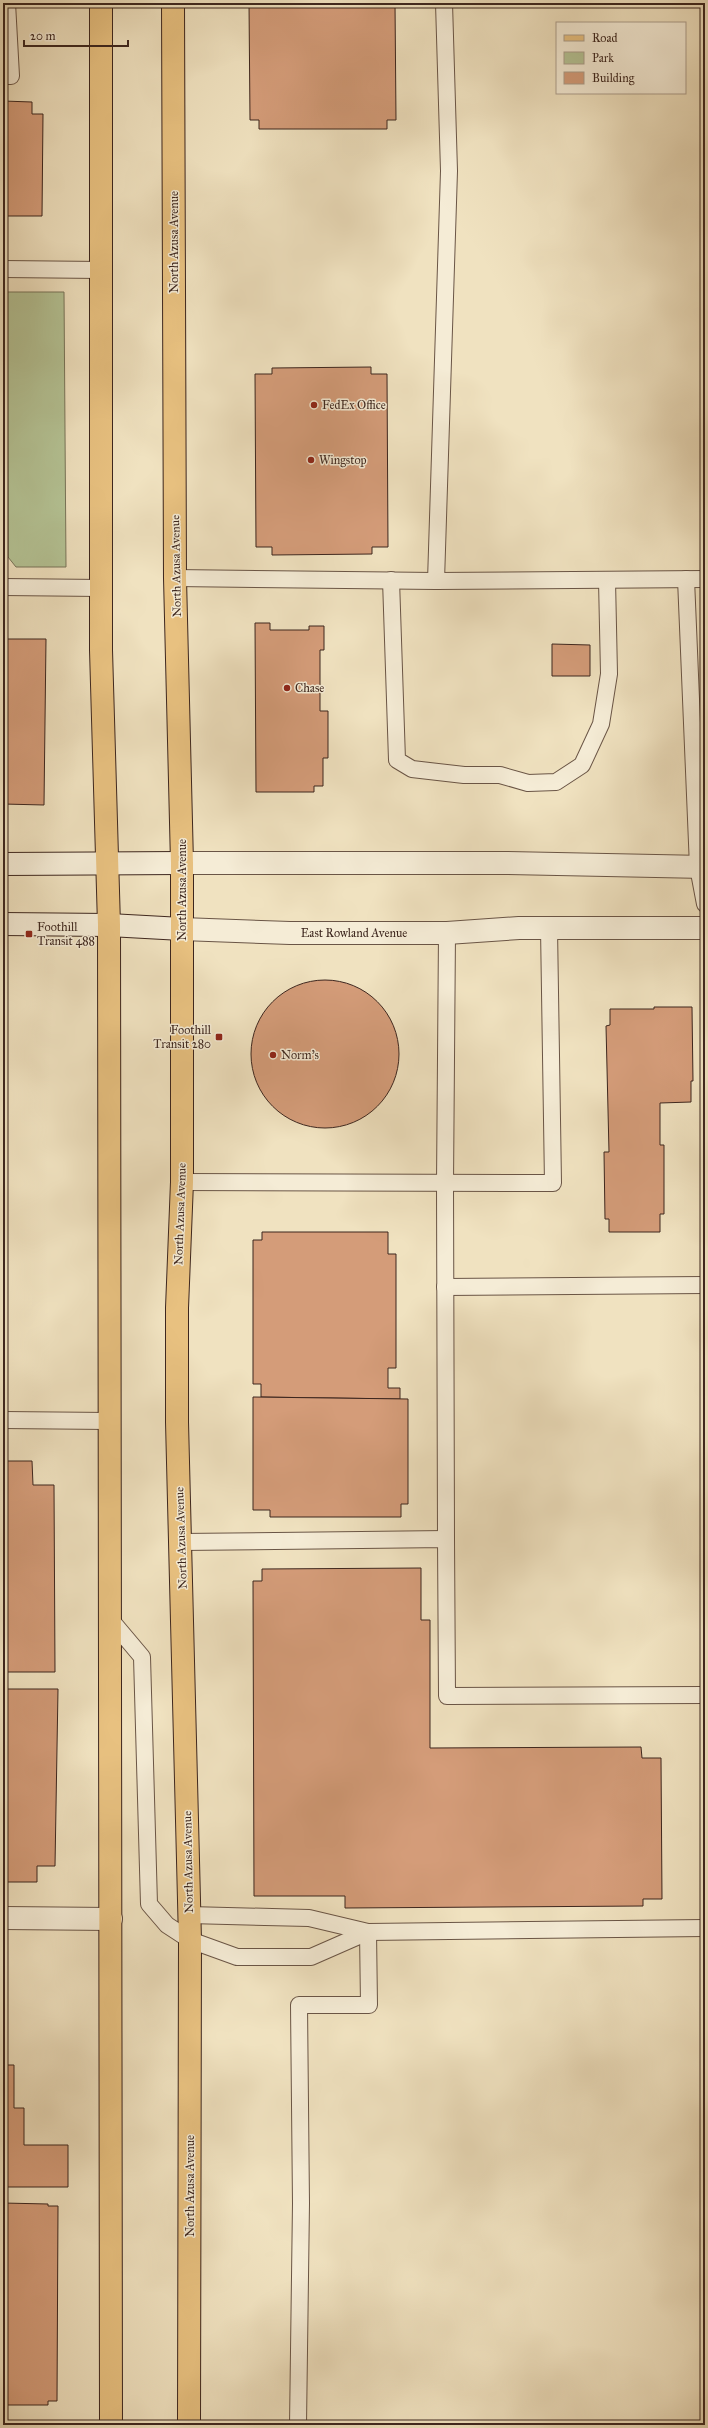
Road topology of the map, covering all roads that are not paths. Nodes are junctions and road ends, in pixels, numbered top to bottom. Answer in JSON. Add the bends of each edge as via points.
{"nodes":[{"id":1,"x":7,"y":3,"type":"edge"},
{"id":2,"x":101,"y":3,"type":"edge"},
{"id":3,"x":173,"y":3,"type":"edge"},
{"id":4,"x":444,"y":3,"type":"edge"},
{"id":5,"x":3,"y":76,"type":"edge"},
{"id":6,"x":3,"y":269,"type":"edge"},
{"id":7,"x":101,"y":270,"type":"junction"},
{"id":8,"x":176,"y":578,"type":"junction"},
{"id":9,"x":686,"y":579,"type":"junction"},
{"id":10,"x":705,"y":579,"type":"edge"},
{"id":11,"x":391,"y":580,"type":"junction"},
{"id":12,"x":607,"y":580,"type":"junction"},
{"id":13,"x":436,"y":581,"type":"junction"},
{"id":14,"x":3,"y":588,"type":"edge"},
{"id":15,"x":101,"y":588,"type":"junction"},
{"id":16,"x":107,"y":862,"type":"junction"},
{"id":17,"x":182,"y":863,"type":"junction"},
{"id":18,"x":3,"y":864,"type":"edge"},
{"id":19,"x":701,"y":867,"type":"edge"},
{"id":20,"x":705,"y":904,"type":"edge"},
{"id":21,"x":3,"y":924,"type":"edge"},
{"id":22,"x":109,"y":925,"type":"junction"},
{"id":23,"x":549,"y":928,"type":"junction"},
{"id":24,"x":705,"y":928,"type":"edge"},
{"id":25,"x":182,"y":929,"type":"junction"},
{"id":26,"x":446,"y":933,"type":"junction"},
{"id":27,"x":182,"y":1182,"type":"junction"},
{"id":28,"x":445,"y":1184,"type":"junction"},
{"id":29,"x":705,"y":1286,"type":"edge"},
{"id":30,"x":445,"y":1287,"type":"junction"},
{"id":31,"x":3,"y":1420,"type":"edge"},
{"id":32,"x":109,"y":1421,"type":"junction"},
{"id":33,"x":446,"y":1539,"type":"junction"},
{"id":34,"x":181,"y":1542,"type":"junction"},
{"id":35,"x":110,"y":1619,"type":"junction"},
{"id":36,"x":705,"y":1695,"type":"edge"},
{"id":37,"x":189,"y":1915,"type":"junction"},
{"id":38,"x":3,"y":1918,"type":"edge"},
{"id":39,"x":112,"y":1919,"type":"junction"},
{"id":40,"x":705,"y":1928,"type":"edge"},
{"id":41,"x":368,"y":1932,"type":"junction"},
{"id":42,"x":190,"y":1940,"type":"junction"},
{"id":43,"x":112,"y":2425,"type":"edge"},
{"id":44,"x":190,"y":2425,"type":"edge"},
{"id":45,"x":298,"y":2425,"type":"edge"}],
"edges":[{"from":1,"to":5,"type":"lane","via":[[11,76]]},
{"from":2,"to":7,"type":"main road"},
{"from":3,"to":8,"type":"main road","name":"North Azusa Avenue"},
{"from":4,"to":13,"type":"lane","via":[[449,171]]},
{"from":6,"to":7,"type":"lane"},
{"from":7,"to":15,"type":"main road"},
{"from":8,"to":11,"type":"lane"},
{"from":8,"to":17,"type":"main road","name":"North Azusa Avenue"},
{"from":9,"to":10,"type":"lane"},
{"from":9,"to":12,"type":"lane"},
{"from":9,"to":19,"type":"lane"},
{"from":11,"to":12,"type":"lane","via":[[397,760],[412,769],[464,775],[500,775],[528,783],[556,782],[582,765],[601,724],[609,674]]},
{"from":11,"to":13,"type":"lane"},
{"from":12,"to":13,"type":"lane"},
{"from":14,"to":15,"type":"lane"},
{"from":15,"to":16,"type":"main road"},
{"from":16,"to":17,"type":"street"},
{"from":16,"to":18,"type":"street"},
{"from":16,"to":22,"type":"main road"},
{"from":17,"to":19,"type":"street","via":[[508,862]]},
{"from":17,"to":25,"type":"main road","name":"North Azusa Avenue"},
{"from":19,"to":20,"type":"lane"},
{"from":21,"to":22,"type":"street","name":"East Rowland Avenue"},
{"from":22,"to":25,"type":"street","name":"East Rowland Avenue"},
{"from":22,"to":32,"type":"main road"},
{"from":23,"to":24,"type":"street","name":"East Rowland Avenue"},
{"from":23,"to":26,"type":"street","name":"East Rowland Avenue"},
{"from":23,"to":28,"type":"lane","via":[[553,1183]]},
{"from":25,"to":26,"type":"street","name":"East Rowland Avenue","via":[[290,933]]},
{"from":25,"to":27,"type":"main road","name":"North Azusa Avenue"},
{"from":26,"to":28,"type":"lane"},
{"from":27,"to":28,"type":"lane"},
{"from":27,"to":34,"type":"main road","name":"North Azusa Avenue","via":[[177,1308]]},
{"from":28,"to":30,"type":"lane"},
{"from":29,"to":30,"type":"lane"},
{"from":30,"to":33,"type":"lane"},
{"from":31,"to":32,"type":"lane"},
{"from":32,"to":35,"type":"main road"},
{"from":33,"to":34,"type":"lane"},
{"from":33,"to":36,"type":"lane","via":[[447,1696]]},
{"from":34,"to":37,"type":"main road","name":"North Azusa Avenue"},
{"from":35,"to":39,"type":"main road"},
{"from":35,"to":42,"type":"lane","via":[[142,1657],[148,1904],[167,1925]]},
{"from":37,"to":41,"type":"lane","via":[[309,1918]]},
{"from":37,"to":42,"type":"main road","name":"North Azusa Avenue"},
{"from":38,"to":39,"type":"street"},
{"from":39,"to":43,"type":"main road"},
{"from":40,"to":41,"type":"lane"},
{"from":41,"to":42,"type":"lane","via":[[311,1957],[237,1957]]},
{"from":41,"to":45,"type":"lane","via":[[368,2005],[299,2005],[301,2203]]},
{"from":42,"to":44,"type":"main road","name":"North Azusa Avenue"}]}
